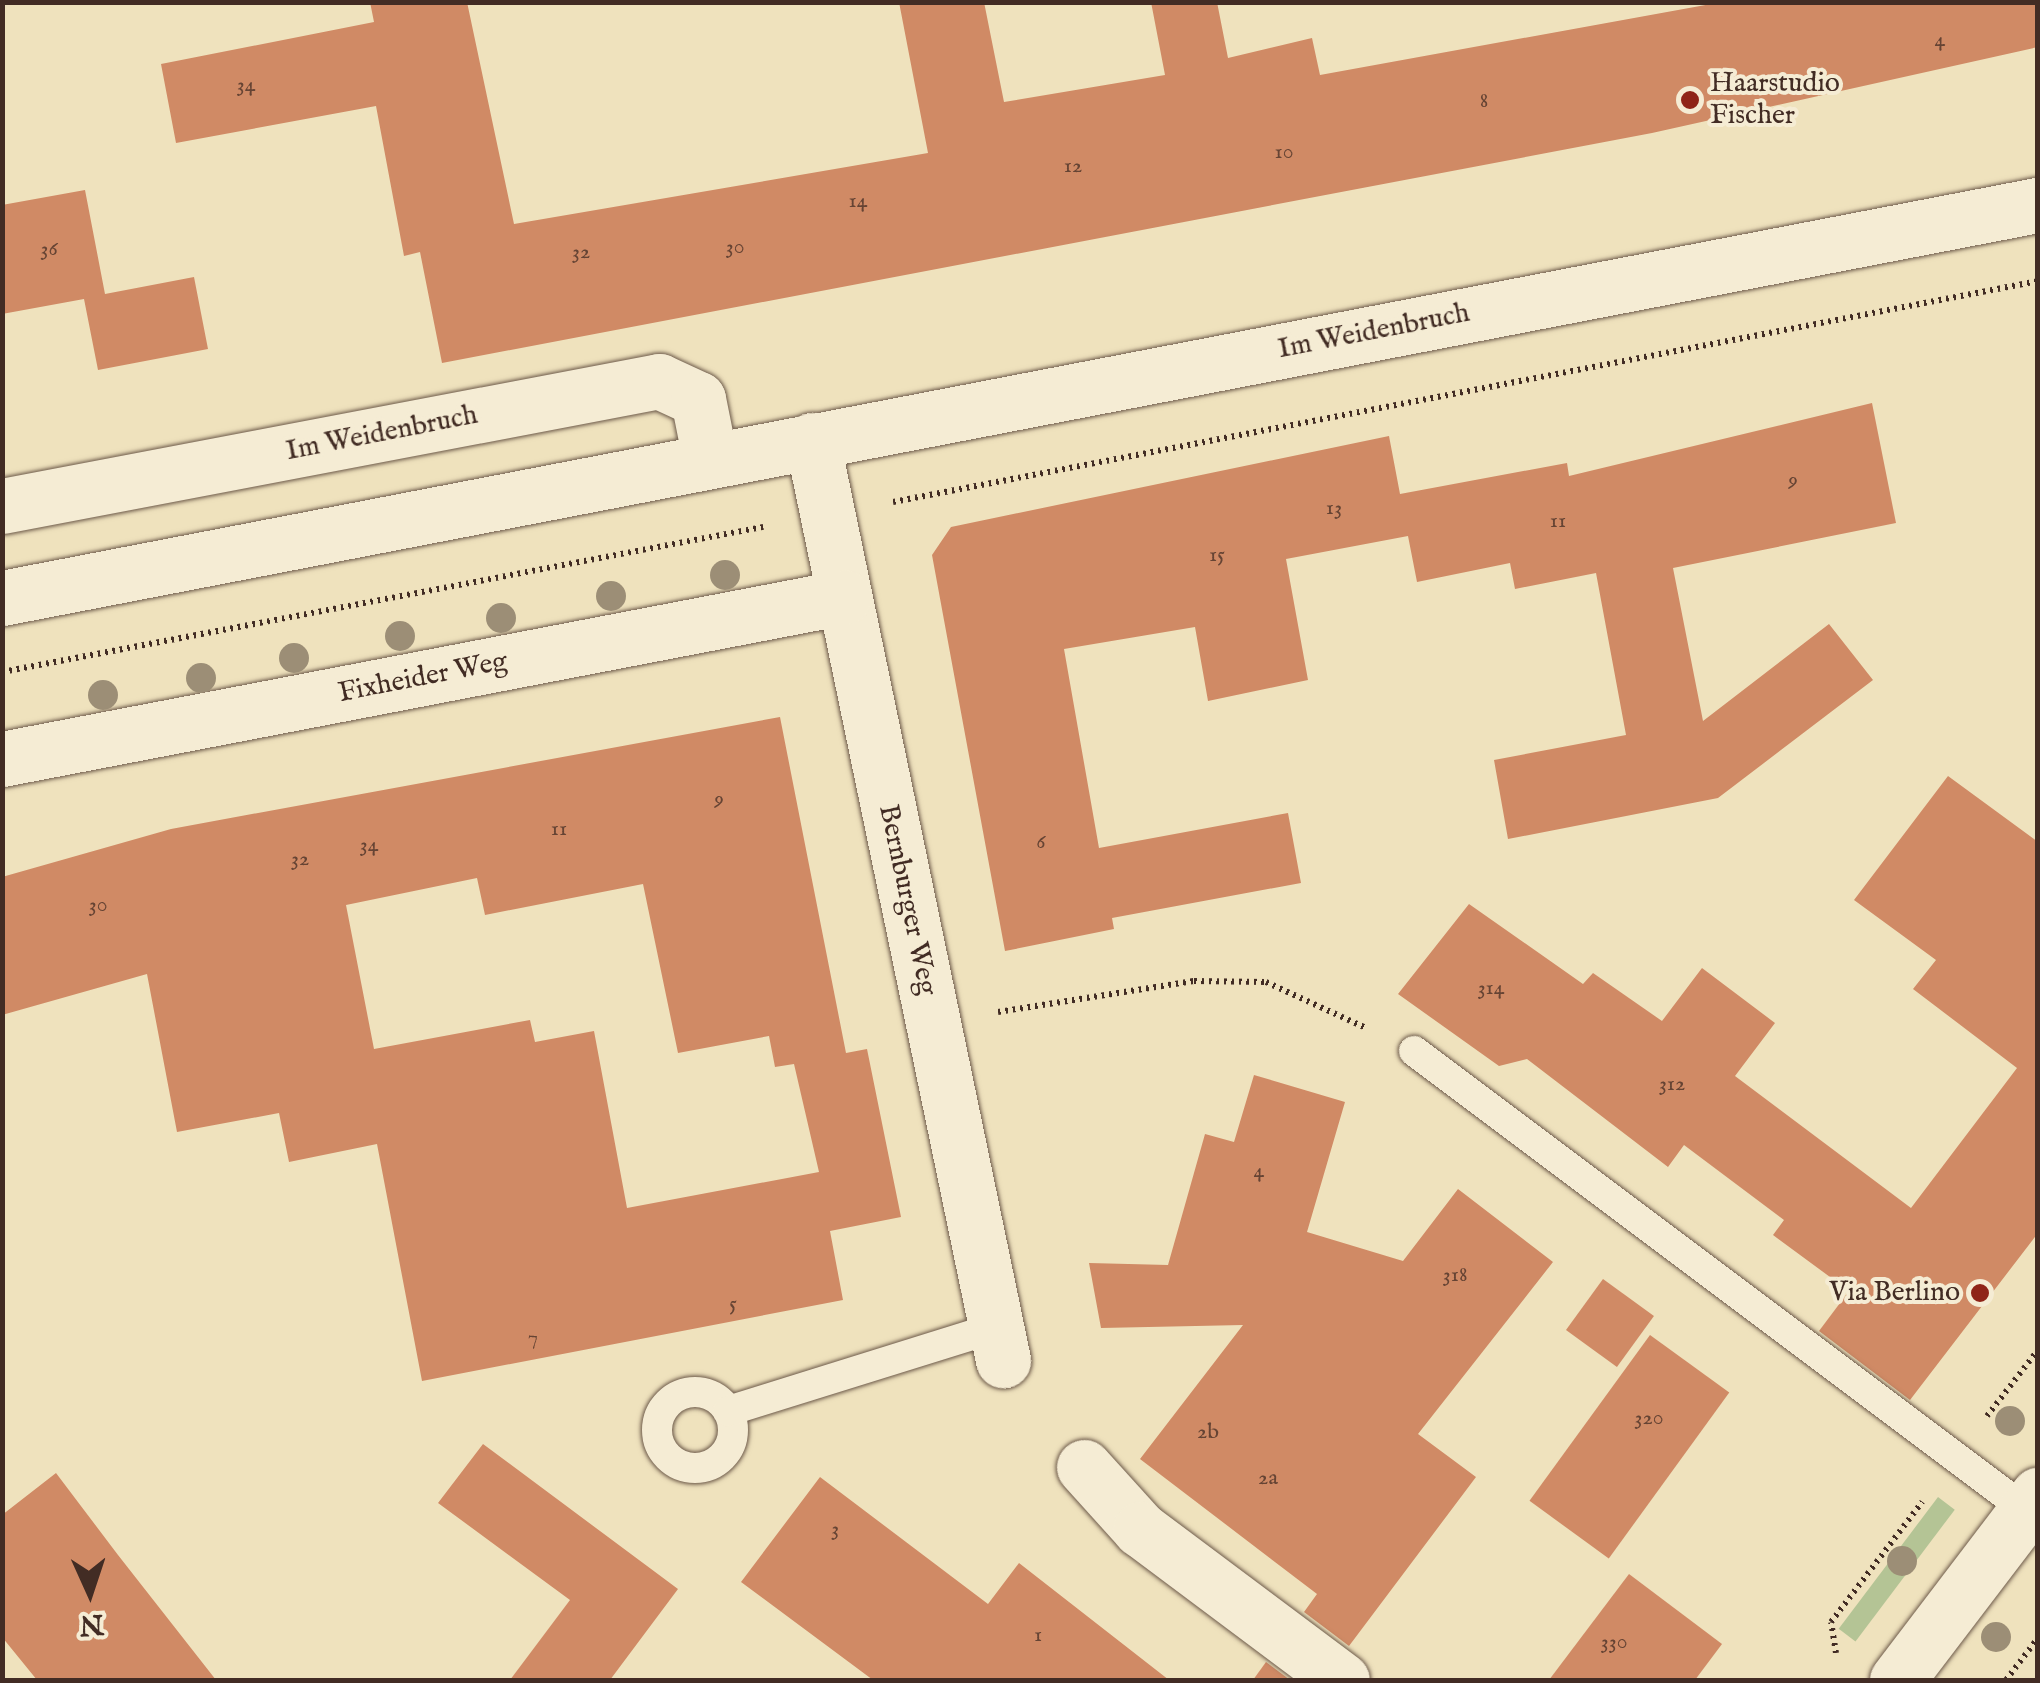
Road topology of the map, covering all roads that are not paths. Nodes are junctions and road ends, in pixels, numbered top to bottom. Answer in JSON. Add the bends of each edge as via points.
{"nodes":[{"id":1,"x":2038,"y":205,"type":"edge"},
{"id":2,"x":812,"y":440,"type":"junction"},
{"id":3,"x":710,"y":459,"type":"junction"},
{"id":4,"x":2,"y":506,"type":"edge"},
{"id":5,"x":844,"y":596,"type":"junction"},
{"id":6,"x":2,"y":598,"type":"edge"},
{"id":7,"x":2,"y":760,"type":"edge"},
{"id":8,"x":1414,"y":1050,"type":"road end"},
{"id":9,"x":1000,"y":1344,"type":"joint"},
{"id":10,"x":728,"y":1411,"type":"dead end"},
{"id":11,"x":1084,"y":1467,"type":"dead end"},
{"id":12,"x":2032,"y":1502,"type":"edge"},
{"id":13,"x":1342,"y":1680,"type":"edge"},
{"id":14,"x":1898,"y":1680,"type":"edge"}],
"edges":[{"from":1,"to":2,"type":"street","name":"Im Weidenbruch"},
{"from":2,"to":3,"type":"street","name":"Im Weidenbruch"},
{"from":2,"to":5,"type":"street","name":"Bernburger Weg"},
{"from":3,"to":4,"type":"street","name":"Im Weidenbruch","via":[[698,398],[659,380]]},
{"from":3,"to":6,"type":"street","name":"Im Weidenbruch"},
{"from":5,"to":7,"type":"street","name":"Fixheider Weg"},
{"from":5,"to":9,"type":"street","name":"Bernburger Weg"},
{"from":8,"to":12,"type":"lane"},
{"from":9,"to":10,"type":"lane"},
{"from":11,"to":13,"type":"street","via":[[1140,1529]]},
{"from":12,"to":14,"type":"street"}]}
